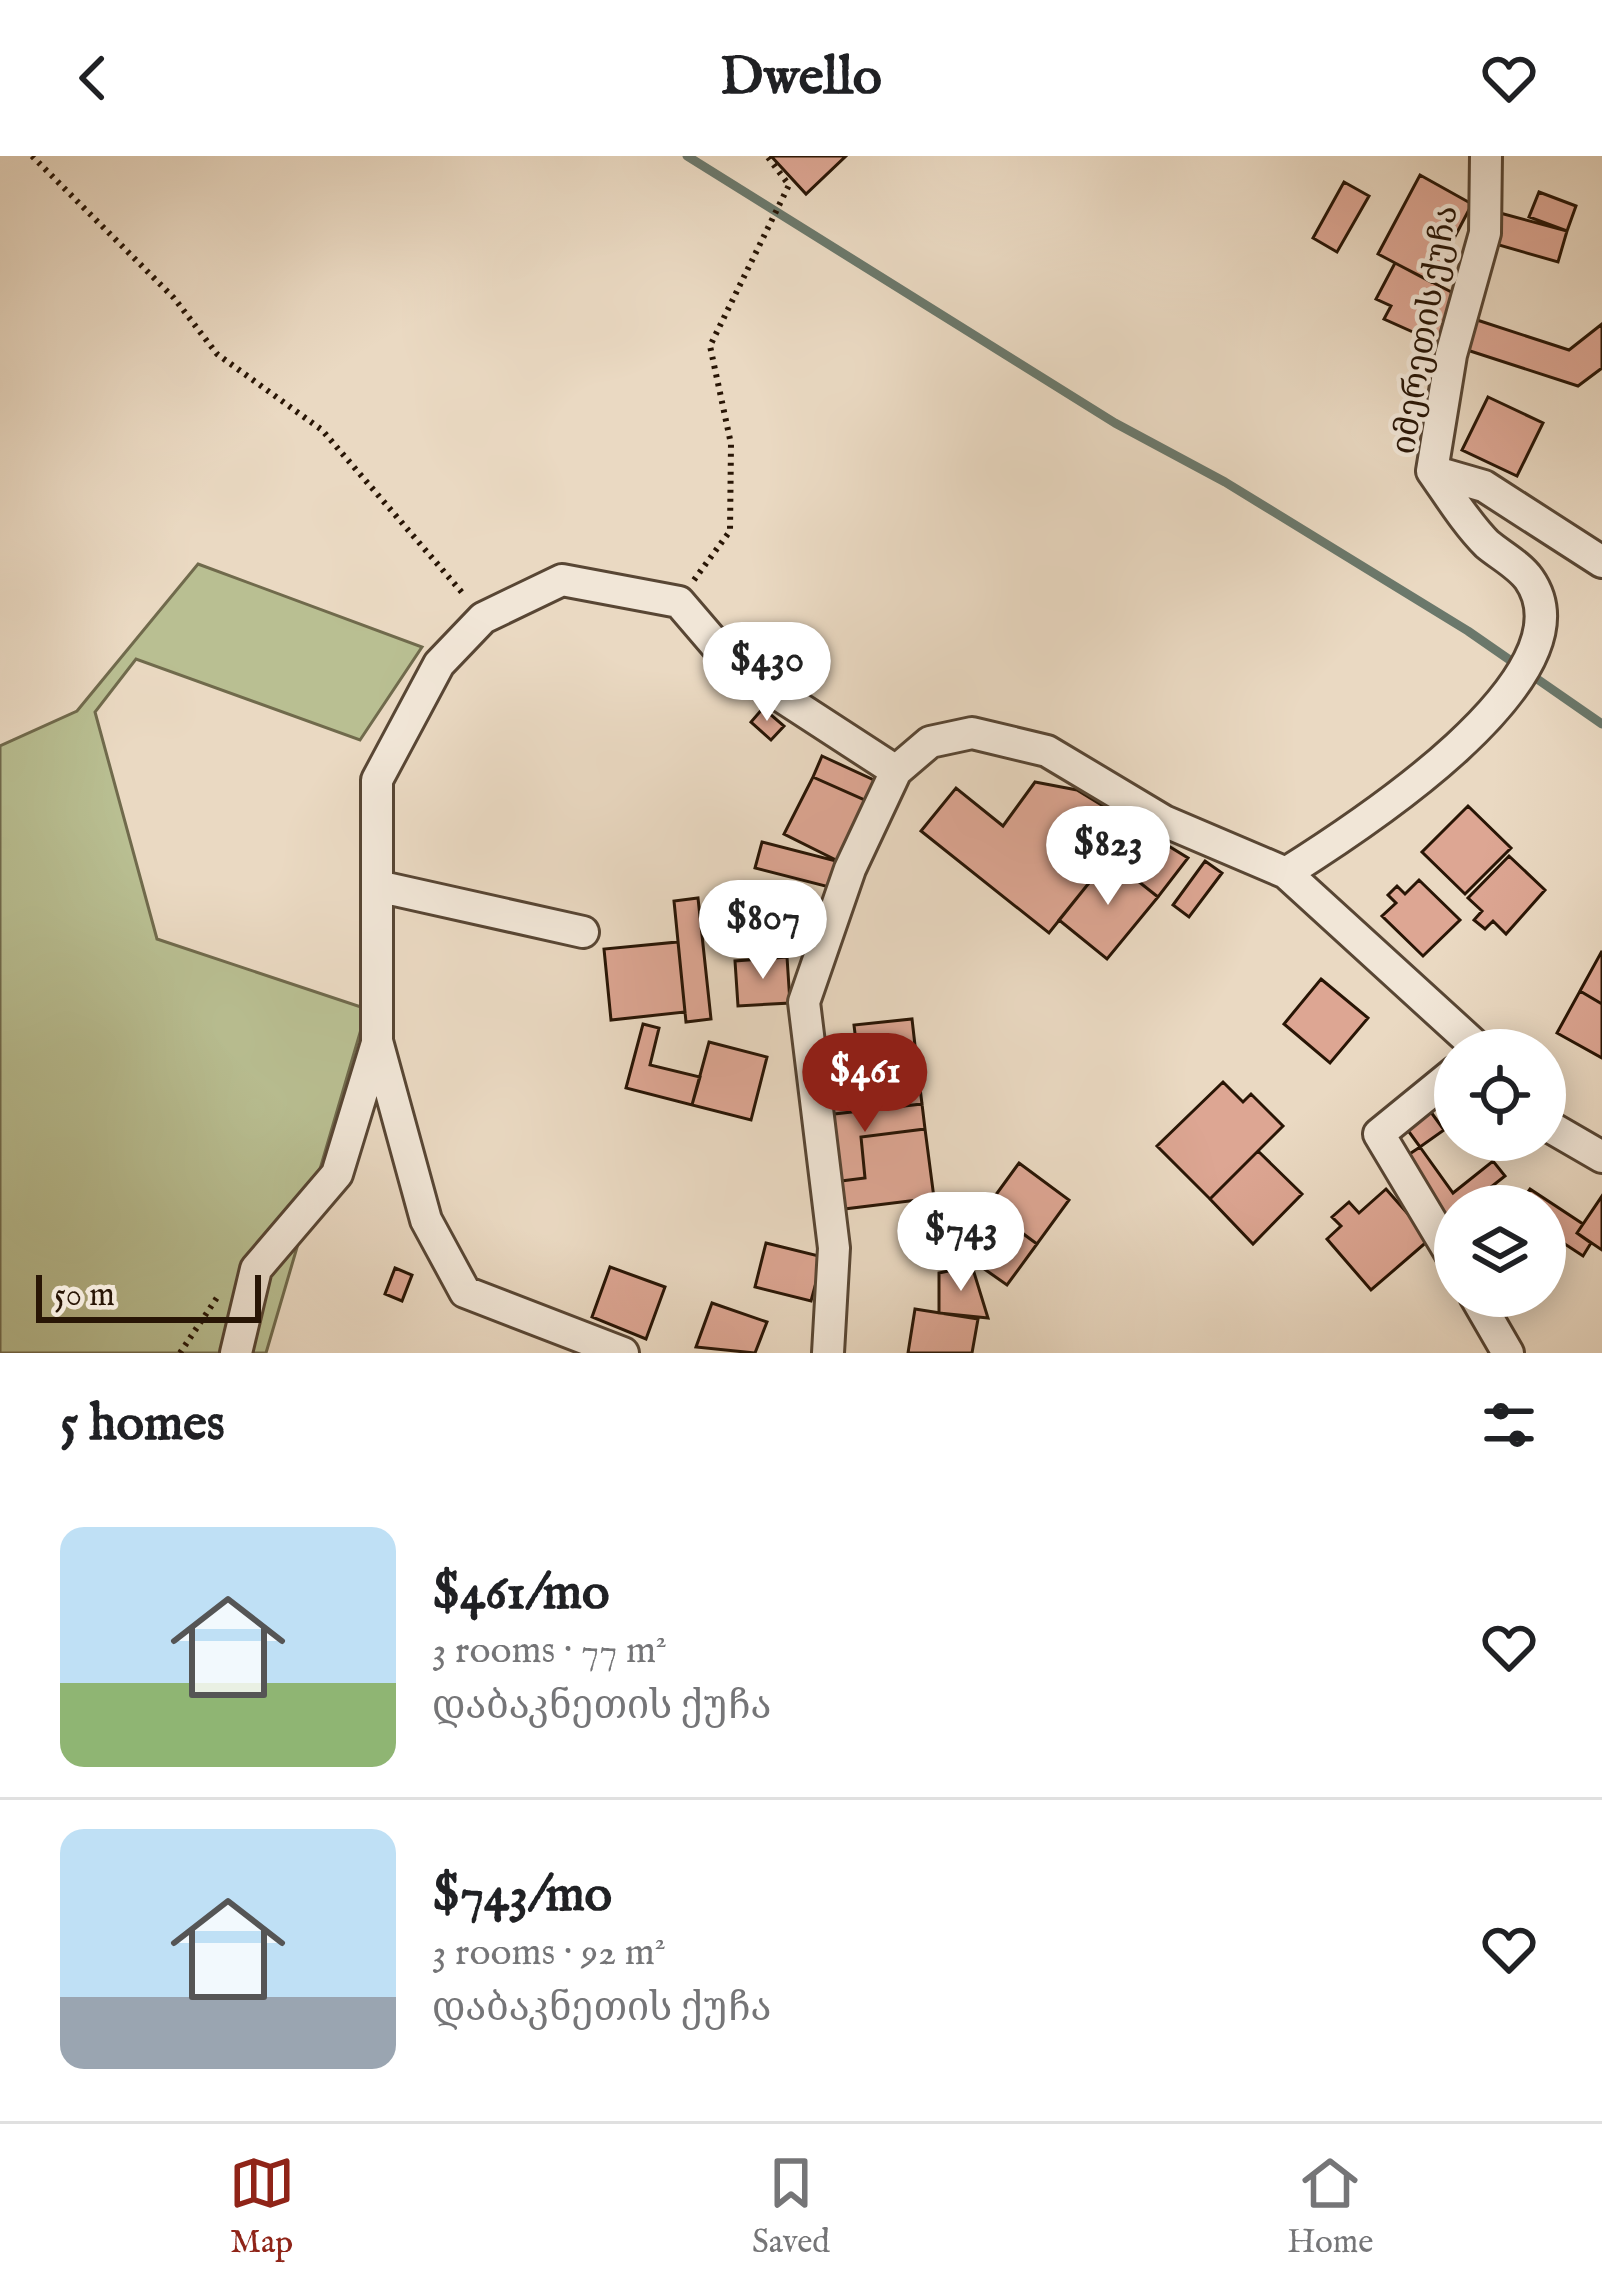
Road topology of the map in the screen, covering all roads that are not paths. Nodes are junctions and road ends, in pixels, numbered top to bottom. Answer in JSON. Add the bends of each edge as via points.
{"nodes":[{"id":1,"x":1486,"y":156,"type":"edge"},
{"id":2,"x":1432,"y":471,"type":"junction"},
{"id":3,"x":1602,"y":562,"type":"edge"},
{"id":4,"x":896,"y":771,"type":"junction"},
{"id":5,"x":1286,"y":873,"type":"junction"},
{"id":6,"x":377,"y":886,"type":"junction"},
{"id":7,"x":583,"y":932,"type":"dead end"},
{"id":8,"x":1457,"y":1029,"type":"edge"},
{"id":9,"x":377,"y":1041,"type":"junction"},
{"id":10,"x":1434,"y":1089,"type":"edge"},
{"id":11,"x":1566,"y":1136,"type":"edge"},
{"id":12,"x":1602,"y":1157,"type":"edge"},
{"id":13,"x":1434,"y":1226,"type":"edge"},
{"id":14,"x":1487,"y":1317,"type":"edge"},
{"id":15,"x":826,"y":1349,"type":"edge"},
{"id":16,"x":236,"y":1353,"type":"edge"},
{"id":17,"x":623,"y":1353,"type":"edge"},
{"id":18,"x":1508,"y":1353,"type":"edge"}],
"edges":[{"from":1,"to":2,"type":"street","name":"იმერეთის ქუჩა","via":[[1485,233],[1451,355]]},
{"from":2,"to":3,"type":"street","name":"იმერეთის ქუჩა","via":[[1484,486]]},
{"from":2,"to":5,"type":"street","via":[[1484,540],[1531,580],[1541,631],[1504,701],[1433,770]]},
{"from":4,"to":5,"type":"street","via":[[931,742],[972,733],[1047,751],[1163,821]]},
{"from":4,"to":6,"type":"street","via":[[733,665],[679,602],[562,580],[483,618],[439,664],[377,780]]},
{"from":4,"to":15,"type":"street","via":[[850,869],[804,1002],[835,1248]]},
{"from":5,"to":8,"type":"street"},
{"from":6,"to":7,"type":"street"},
{"from":6,"to":9,"type":"street"},
{"from":9,"to":16,"type":"street","via":[[338,1174],[256,1269]]},
{"from":9,"to":17,"type":"street","via":[[426,1220],[465,1292]]},
{"from":10,"to":13,"type":"street","via":[[1378,1134]]},
{"from":11,"to":12,"type":"street"},
{"from":14,"to":18,"type":"street"}]}
